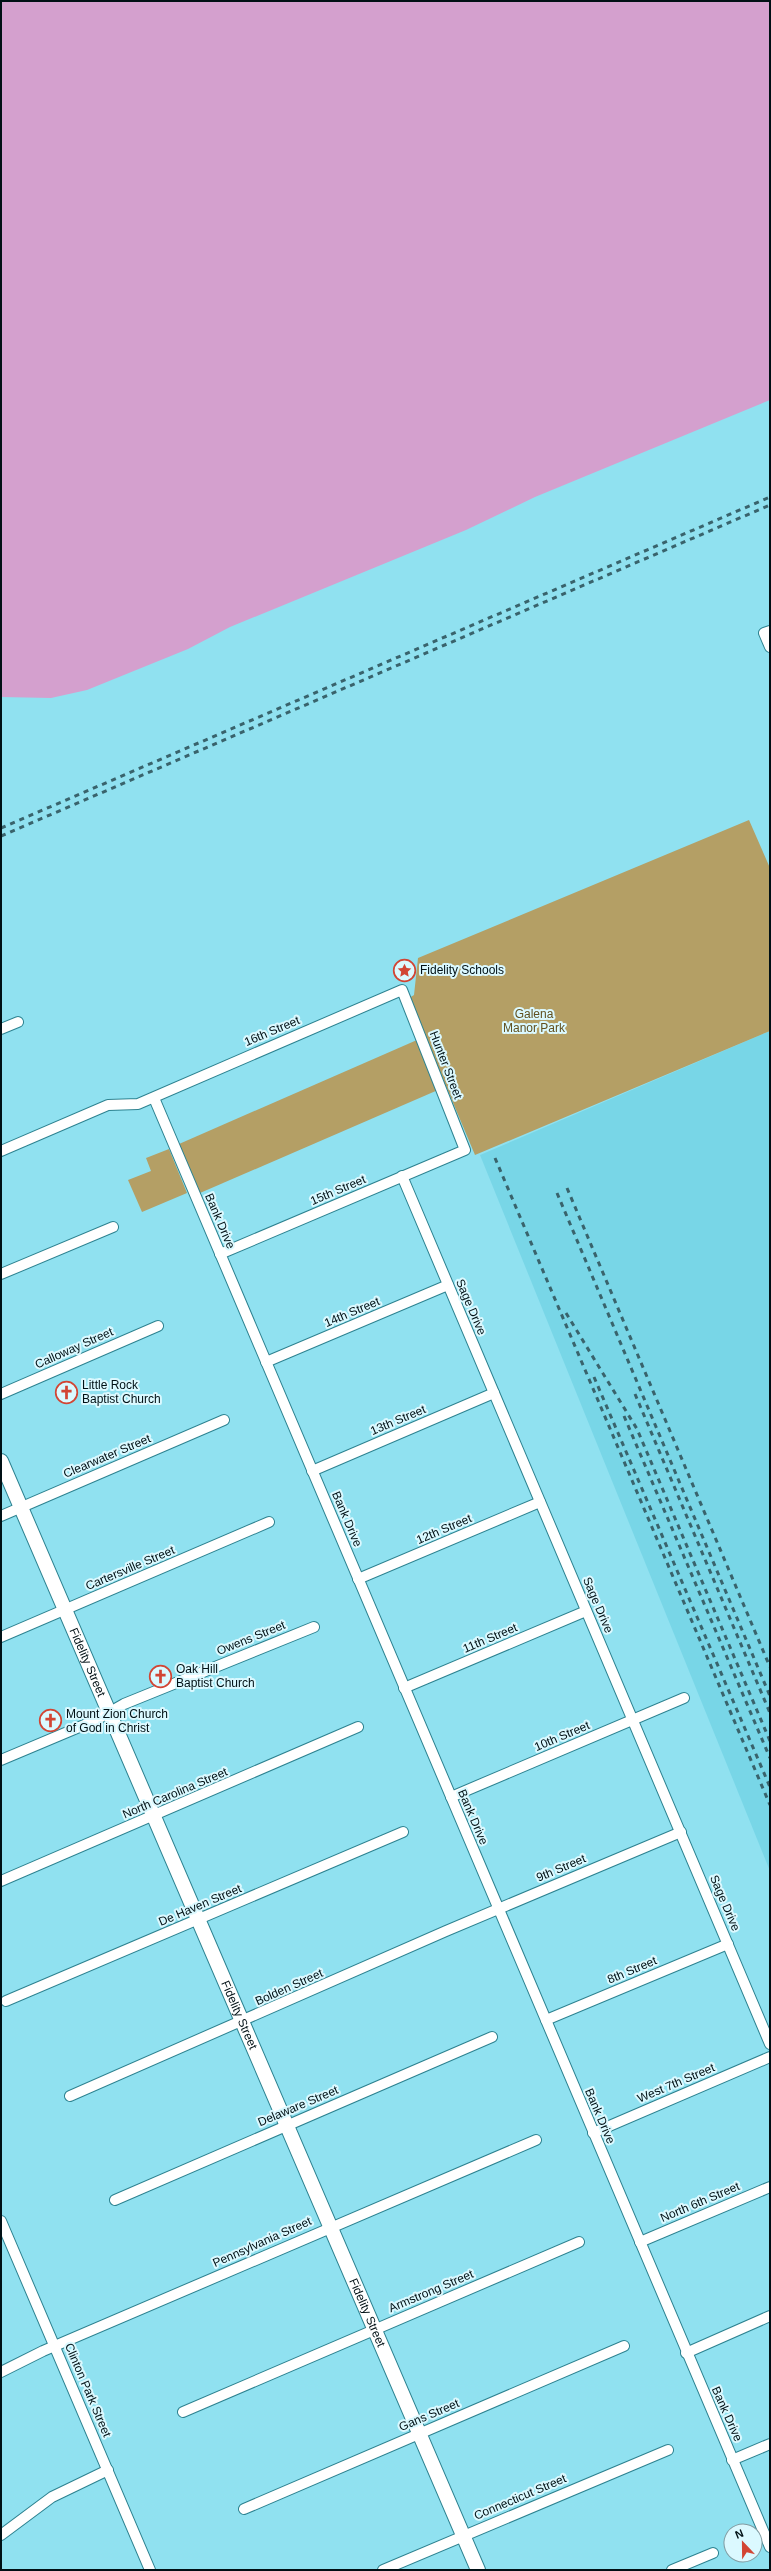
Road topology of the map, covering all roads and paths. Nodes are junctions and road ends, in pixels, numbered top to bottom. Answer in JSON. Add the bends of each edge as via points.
{"nodes":[{"id":1,"x":767,"y":632,"type":"edge"},
{"id":2,"x":770,"y":647,"type":"edge"},
{"id":3,"x":402,"y":990,"type":"joint"},
{"id":4,"x":18,"y":1022,"type":"dead end"},
{"id":5,"x":1,"y":1029,"type":"edge"},
{"id":6,"x":154,"y":1098,"type":"junction"},
{"id":7,"x":465,"y":1150,"type":"joint"},
{"id":8,"x":1,"y":1151,"type":"edge"},
{"id":9,"x":402,"y":1176,"type":"junction"},
{"id":10,"x":113,"y":1227,"type":"dead end"},
{"id":11,"x":220,"y":1254,"type":"junction"},
{"id":12,"x":1,"y":1274,"type":"edge"},
{"id":13,"x":448,"y":1285,"type":"junction"},
{"id":14,"x":158,"y":1326,"type":"dead end"},
{"id":15,"x":266,"y":1362,"type":"junction"},
{"id":16,"x":494,"y":1393,"type":"junction"},
{"id":17,"x":1,"y":1394,"type":"edge"},
{"id":18,"x":224,"y":1420,"type":"dead end"},
{"id":19,"x":1,"y":1461,"type":"edge"},
{"id":20,"x":312,"y":1471,"type":"junction"},
{"id":21,"x":540,"y":1502,"type":"junction"},
{"id":22,"x":22,"y":1507,"type":"junction"},
{"id":23,"x":1,"y":1516,"type":"edge"},
{"id":24,"x":269,"y":1522,"type":"dead end"},
{"id":25,"x":358,"y":1579,"type":"junction"},
{"id":26,"x":66,"y":1610,"type":"junction"},
{"id":27,"x":586,"y":1611,"type":"junction"},
{"id":28,"x":314,"y":1626,"type":"dead end"},
{"id":29,"x":1,"y":1637,"type":"edge"},
{"id":30,"x":404,"y":1688,"type":"junction"},
{"id":31,"x":684,"y":1698,"type":"dead end"},
{"id":32,"x":110,"y":1712,"type":"junction"},
{"id":33,"x":633,"y":1720,"type":"junction"},
{"id":34,"x":358,"y":1727,"type":"dead end"},
{"id":35,"x":1,"y":1760,"type":"edge"},
{"id":36,"x":451,"y":1797,"type":"junction"},
{"id":37,"x":153,"y":1816,"type":"junction"},
{"id":38,"x":403,"y":1832,"type":"dead end"},
{"id":39,"x":681,"y":1832,"type":"junction"},
{"id":40,"x":1,"y":1881,"type":"edge"},
{"id":41,"x":498,"y":1909,"type":"junction"},
{"id":42,"x":199,"y":1919,"type":"junction"},
{"id":43,"x":452,"y":1929,"type":"joint"},
{"id":44,"x":728,"y":1944,"type":"junction"},
{"id":45,"x":6,"y":2001,"type":"dead end"},
{"id":46,"x":546,"y":2020,"type":"junction"},
{"id":47,"x":243,"y":2022,"type":"junction"},
{"id":48,"x":492,"y":2037,"type":"dead end"},
{"id":49,"x":770,"y":2044,"type":"edge"},
{"id":50,"x":770,"y":2057,"type":"edge"},
{"id":51,"x":70,"y":2096,"type":"dead end"},
{"id":52,"x":287,"y":2125,"type":"junction"},
{"id":53,"x":593,"y":2132,"type":"junction"},
{"id":54,"x":536,"y":2140,"type":"dead end"},
{"id":55,"x":770,"y":2187,"type":"edge"},
{"id":56,"x":116,"y":2200,"type":"dead end"},
{"id":57,"x":1,"y":2221,"type":"edge"},
{"id":58,"x":330,"y":2226,"type":"junction"},
{"id":59,"x":579,"y":2242,"type":"dead end"},
{"id":60,"x":640,"y":2242,"type":"junction"},
{"id":61,"x":770,"y":2316,"type":"edge"},
{"id":62,"x":374,"y":2330,"type":"junction"},
{"id":63,"x":54,"y":2345,"type":"junction"},
{"id":64,"x":624,"y":2346,"type":"dead end"},
{"id":65,"x":686,"y":2352,"type":"junction"},
{"id":66,"x":1,"y":2372,"type":"edge"},
{"id":67,"x":183,"y":2412,"type":"dead end"},
{"id":68,"x":420,"y":2433,"type":"junction"},
{"id":69,"x":770,"y":2444,"type":"edge"},
{"id":70,"x":668,"y":2450,"type":"dead end"},
{"id":71,"x":732,"y":2460,"type":"junction"},
{"id":72,"x":108,"y":2470,"type":"junction"},
{"id":73,"x":244,"y":2508,"type":"dead end"},
{"id":74,"x":1,"y":2535,"type":"edge"},
{"id":75,"x":463,"y":2535,"type":"junction"},
{"id":76,"x":770,"y":2547,"type":"edge"},
{"id":77,"x":713,"y":2552,"type":"dead end"},
{"id":78,"x":150,"y":2570,"type":"edge"},
{"id":79,"x":383,"y":2570,"type":"edge"},
{"id":80,"x":478,"y":2570,"type":"edge"},
{"id":81,"x":672,"y":2570,"type":"edge"}],
"edges":[{"from":1,"to":2,"type":"street"},
{"from":3,"to":6,"type":"street","name":"16th Street","via":[[263,1048]]},
{"from":3,"to":7,"type":"street","name":"Hunter Street"},
{"from":4,"to":5,"type":"street"},
{"from":6,"to":8,"type":"street","name":"16th Street","via":[[128,1106],[108,1105]]},
{"from":6,"to":11,"type":"street","name":"Bank Drive"},
{"from":7,"to":9,"type":"street","name":"15th Street"},
{"from":9,"to":11,"type":"street","name":"15th Street"},
{"from":9,"to":13,"type":"street","name":"Sage Drive"},
{"from":10,"to":12,"type":"street"},
{"from":11,"to":15,"type":"street","name":"Bank Drive"},
{"from":13,"to":15,"type":"street","name":"14th Street"},
{"from":13,"to":16,"type":"street","name":"Sage Drive"},
{"from":14,"to":17,"type":"street","name":"Calloway Street"},
{"from":15,"to":20,"type":"street","name":"Bank Drive"},
{"from":16,"to":20,"type":"street","name":"13th Street"},
{"from":16,"to":21,"type":"street","name":"Sage Drive"},
{"from":18,"to":22,"type":"street","name":"Clearwater Street"},
{"from":19,"to":22,"type":"main road","name":"Fidelity Street"},
{"from":20,"to":25,"type":"street","name":"Bank Drive"},
{"from":21,"to":25,"type":"street","name":"12th Street"},
{"from":21,"to":27,"type":"street","name":"Sage Drive"},
{"from":22,"to":23,"type":"street","name":"Clearwater Street"},
{"from":22,"to":26,"type":"main road","name":"Fidelity Street"},
{"from":24,"to":26,"type":"street","name":"Cartersville Street"},
{"from":25,"to":30,"type":"street","name":"Bank Drive"},
{"from":26,"to":29,"type":"street","name":"Cartersville Street"},
{"from":26,"to":32,"type":"main road","name":"Fidelity Street"},
{"from":27,"to":30,"type":"street","name":"11th Street"},
{"from":27,"to":33,"type":"street","name":"Sage Drive"},
{"from":28,"to":32,"type":"street","name":"Owens Street"},
{"from":30,"to":36,"type":"street","name":"Bank Drive"},
{"from":31,"to":33,"type":"street","name":"10th Street"},
{"from":32,"to":35,"type":"street","name":"Owens Street"},
{"from":32,"to":37,"type":"main road","name":"Fidelity Street"},
{"from":33,"to":36,"type":"street","name":"10th Street"},
{"from":33,"to":39,"type":"street","name":"Sage Drive"},
{"from":34,"to":37,"type":"street","name":"North Carolina Street"},
{"from":36,"to":41,"type":"street","name":"Bank Drive"},
{"from":37,"to":40,"type":"street","name":"North Carolina Street"},
{"from":37,"to":42,"type":"main road","name":"Fidelity Street"},
{"from":38,"to":42,"type":"street","name":"De Haven Street"},
{"from":39,"to":41,"type":"street","name":"9th Street"},
{"from":39,"to":44,"type":"street","name":"Sage Drive"},
{"from":41,"to":43,"type":"street","name":"9th Street"},
{"from":41,"to":46,"type":"street","name":"Bank Drive"},
{"from":42,"to":45,"type":"street","name":"De Haven Street"},
{"from":42,"to":47,"type":"main road","name":"Fidelity Street"},
{"from":43,"to":47,"type":"street","name":"Bolden Street"},
{"from":44,"to":46,"type":"street","name":"8th Street"},
{"from":44,"to":49,"type":"street","name":"Sage Drive"},
{"from":46,"to":53,"type":"street","name":"Bank Drive"},
{"from":47,"to":51,"type":"street","name":"Bolden Street"},
{"from":47,"to":52,"type":"main road","name":"Fidelity Street"},
{"from":48,"to":52,"type":"street","name":"Delaware Street"},
{"from":50,"to":53,"type":"street","name":"West 7th Street"},
{"from":52,"to":56,"type":"street","name":"Delaware Street"},
{"from":52,"to":58,"type":"main road","name":"Fidelity Street"},
{"from":53,"to":60,"type":"street","name":"Bank Drive"},
{"from":54,"to":58,"type":"street","name":"Pennsylvania Street"},
{"from":55,"to":60,"type":"street","name":"North 6th Street"},
{"from":57,"to":63,"type":"street","name":"Clinton Park Street"},
{"from":58,"to":62,"type":"main road","name":"Fidelity Street"},
{"from":58,"to":63,"type":"street","name":"Pennsylvania Street"},
{"from":59,"to":62,"type":"street","name":"Armstrong Street"},
{"from":60,"to":65,"type":"street","name":"Bank Drive"},
{"from":61,"to":65,"type":"street"},
{"from":62,"to":67,"type":"street","name":"Armstrong Street"},
{"from":62,"to":68,"type":"main road","name":"Fidelity Street"},
{"from":63,"to":66,"type":"street","name":"Pennsylvania Street"},
{"from":63,"to":72,"type":"street","name":"Clinton Park Street"},
{"from":64,"to":68,"type":"street","name":"Gans Street"},
{"from":65,"to":71,"type":"street","name":"Bank Drive"},
{"from":68,"to":73,"type":"street","name":"Gans Street"},
{"from":68,"to":75,"type":"main road","name":"Fidelity Street"},
{"from":69,"to":71,"type":"street"},
{"from":70,"to":75,"type":"street","name":"Connecticut Street"},
{"from":71,"to":76,"type":"street","name":"Bank Drive"},
{"from":72,"to":74,"type":"street","via":[[52,2497]]},
{"from":72,"to":78,"type":"street","name":"Clinton Park Street"},
{"from":75,"to":79,"type":"street","name":"Connecticut Street"},
{"from":75,"to":80,"type":"main road","name":"Fidelity Street"},
{"from":77,"to":81,"type":"street"}]}
